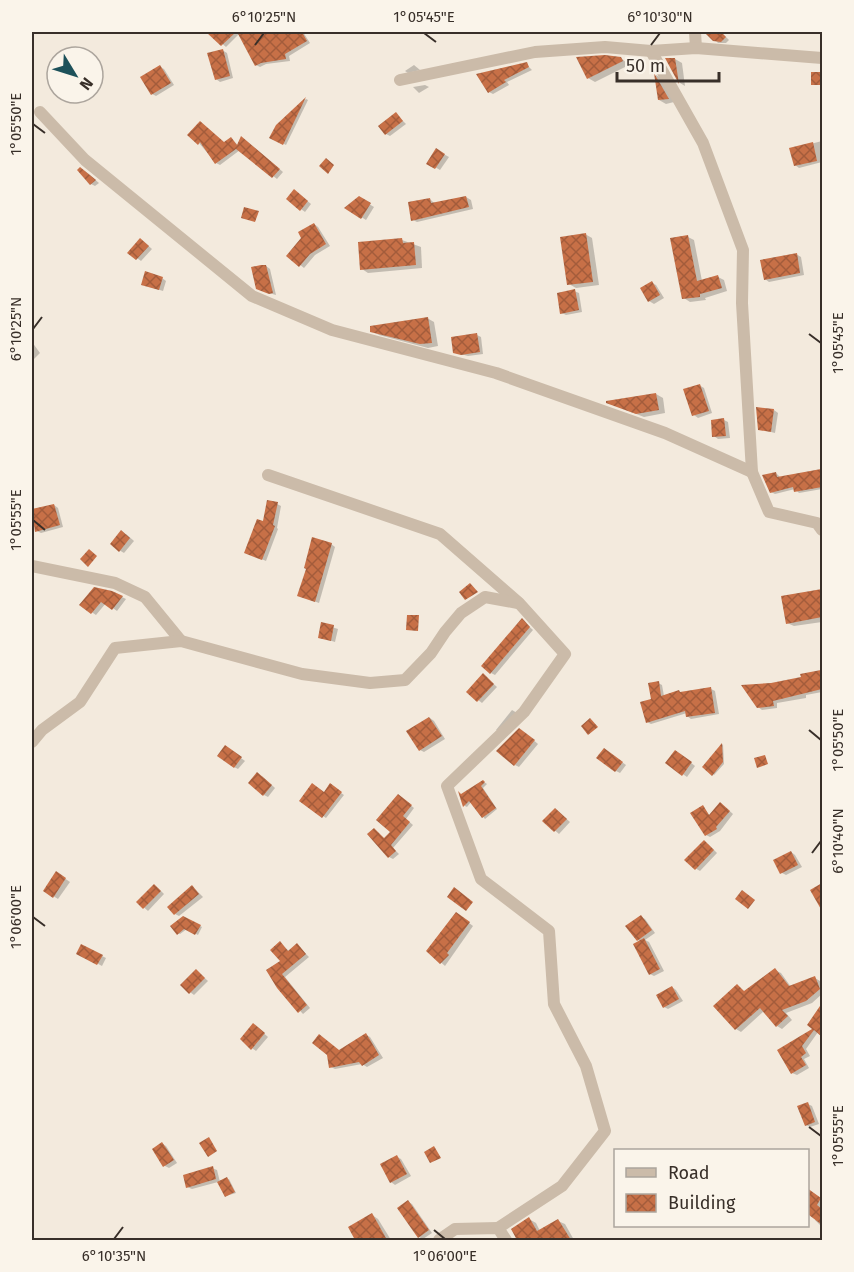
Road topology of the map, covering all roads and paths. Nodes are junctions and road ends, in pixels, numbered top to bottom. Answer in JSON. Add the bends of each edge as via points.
{"nodes":[{"id":1,"x":695,"y":32,"type":"edge"},
{"id":2,"x":696,"y":48,"type":"junction"},
{"id":3,"x":651,"y":51,"type":"junction"},
{"id":4,"x":822,"y":58,"type":"edge"},
{"id":5,"x":400,"y":80,"type":"dead end"},
{"id":6,"x":40,"y":112,"type":"dead end"},
{"id":7,"x":752,"y":472,"type":"junction"},
{"id":8,"x":268,"y":475,"type":"dead end"},
{"id":9,"x":822,"y":530,"type":"edge"},
{"id":10,"x":32,"y":566,"type":"edge"},
{"id":11,"x":519,"y":603,"type":"junction"},
{"id":12,"x":181,"y":641,"type":"junction"},
{"id":13,"x":32,"y":742,"type":"edge"},
{"id":14,"x":498,"y":1228,"type":"junction"},
{"id":15,"x":439,"y":1240,"type":"edge"},
{"id":16,"x":506,"y":1240,"type":"edge"}],
"edges":[{"from":1,"to":2,"type":"street"},
{"from":2,"to":3,"type":"street"},
{"from":2,"to":4,"type":"street"},
{"from":3,"to":5,"type":"street","via":[[605,47],[535,52]]},
{"from":3,"to":7,"type":"street","via":[[703,143],[743,250],[742,303]]},
{"from":6,"to":7,"type":"street","via":[[85,160],[252,296],[332,330],[496,373],[665,433]]},
{"from":7,"to":9,"type":"street","via":[[770,512],[817,523]]},
{"from":8,"to":11,"type":"street","via":[[440,534]]},
{"from":10,"to":12,"type":"street","via":[[115,583],[145,597]]},
{"from":11,"to":12,"type":"street","via":[[485,597],[461,613],[405,680],[370,683],[302,674]]},
{"from":11,"to":14,"type":"street","via":[[565,654],[524,712],[447,786],[481,879],[549,931],[555,1004],[586,1066],[605,1131],[562,1186]]},
{"from":12,"to":13,"type":"street","via":[[115,648],[80,702]]},
{"from":14,"to":15,"type":"street","via":[[454,1229]]},
{"from":14,"to":16,"type":"street"}]}
